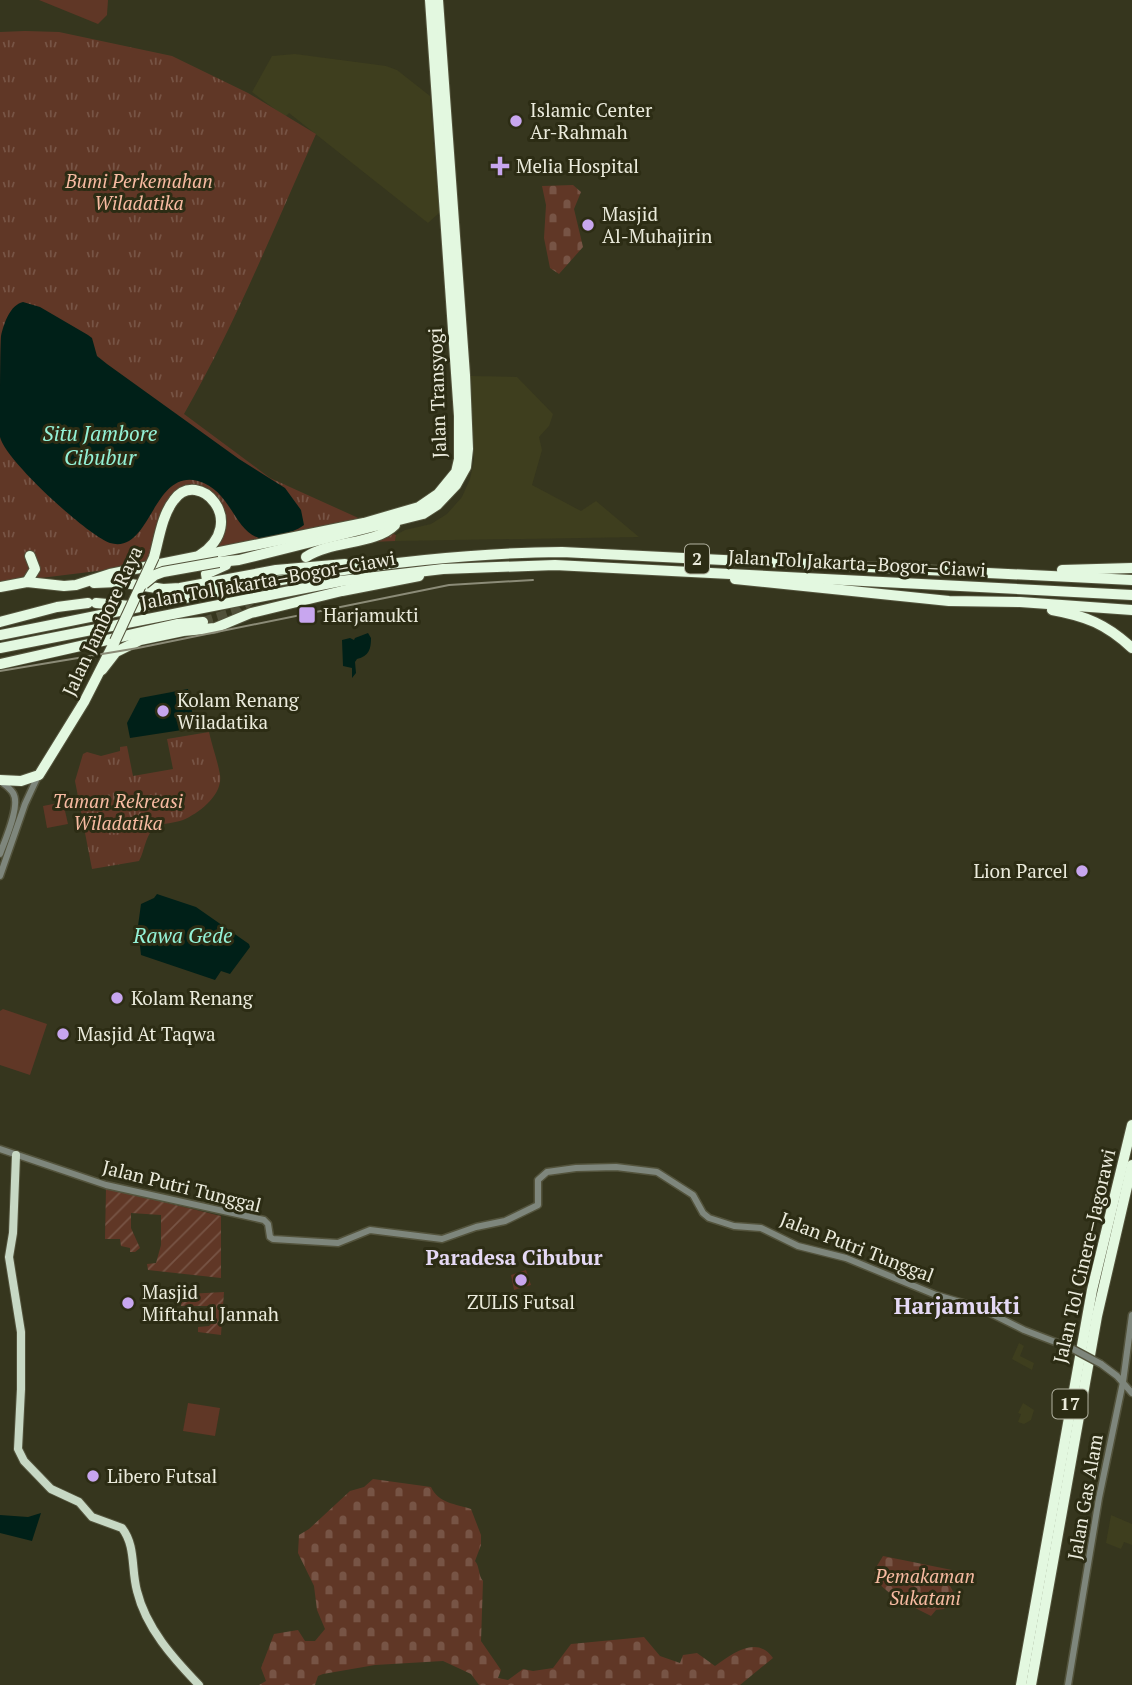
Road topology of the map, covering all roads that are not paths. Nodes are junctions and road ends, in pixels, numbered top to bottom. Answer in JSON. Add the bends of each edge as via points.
{"nodes":[{"id":1,"x":430,"y":0,"type":"edge"},
{"id":2,"x":438,"y":0,"type":"edge"},
{"id":3,"x":444,"y":162,"type":"junction"},
{"id":4,"x":459,"y":354,"type":"junction"},
{"id":5,"x":398,"y":522,"type":"junction"},
{"id":6,"x":338,"y":532,"type":"junction"},
{"id":7,"x":199,"y":555,"type":"junction"},
{"id":8,"x":30,"y":556,"type":"dead end"},
{"id":9,"x":306,"y":557,"type":"dead end"},
{"id":10,"x":239,"y":560,"type":"junction"},
{"id":11,"x":384,"y":563,"type":"junction"},
{"id":12,"x":1132,"y":568,"type":"edge"},
{"id":13,"x":443,"y":569,"type":"junction"},
{"id":14,"x":700,"y":572,"type":"junction"},
{"id":15,"x":1010,"y":574,"type":"junction"},
{"id":16,"x":1132,"y":580,"type":"edge"},
{"id":17,"x":27,"y":582,"type":"junction"},
{"id":18,"x":214,"y":583,"type":"junction"},
{"id":19,"x":76,"y":585,"type":"junction"},
{"id":20,"x":0,"y":587,"type":"edge"},
{"id":21,"x":141,"y":587,"type":"junction"},
{"id":22,"x":1132,"y":595,"type":"edge"},
{"id":23,"x":1020,"y":602,"type":"junction"},
{"id":24,"x":142,"y":607,"type":"junction"},
{"id":25,"x":1132,"y":610,"type":"edge"},
{"id":26,"x":0,"y":622,"type":"edge"},
{"id":27,"x":203,"y":622,"type":"tunnel mouth"},
{"id":28,"x":0,"y":635,"type":"edge"},
{"id":29,"x":0,"y":648,"type":"edge"},
{"id":30,"x":1132,"y":648,"type":"edge"},
{"id":31,"x":0,"y":664,"type":"edge"},
{"id":32,"x":102,"y":670,"type":"junction"},
{"id":33,"x":39,"y":775,"type":"junction"},
{"id":34,"x":0,"y":781,"type":"edge"},
{"id":35,"x":0,"y":854,"type":"edge"},
{"id":36,"x":0,"y":876,"type":"edge"},
{"id":37,"x":1132,"y":1125,"type":"edge"},
{"id":38,"x":0,"y":1149,"type":"edge"},
{"id":39,"x":16,"y":1155,"type":"junction"},
{"id":40,"x":1132,"y":1165,"type":"edge"},
{"id":41,"x":1132,"y":1315,"type":"edge"},
{"id":42,"x":1123,"y":1382,"type":"junction"},
{"id":43,"x":1132,"y":1393,"type":"edge"},
{"id":44,"x":199,"y":1685,"type":"edge"},
{"id":45,"x":1021,"y":1685,"type":"edge"},
{"id":46,"x":1031,"y":1685,"type":"edge"},
{"id":47,"x":1068,"y":1685,"type":"edge"}],
"edges":[{"from":1,"to":3,"type":"highway","name":"Jalan Transyogi"},
{"from":2,"to":3,"type":"highway","name":"Jalan Transyogi"},
{"from":3,"to":4,"type":"highway","name":"Jalan Transyogi"},
{"from":4,"to":5,"type":"highway","name":"Jalan Transyogi","via":[[468,425],[466,467],[438,505]]},
{"from":4,"to":6,"type":"highway","name":"Jalan Transyogi","via":[[456,472],[438,494],[419,507]]},
{"from":5,"to":6,"type":"highway","name":"Jalan Transyogi"},
{"from":5,"to":9,"type":"highway","via":[[384,533],[322,548]]},
{"from":6,"to":7,"type":"highway","name":"Jalan Transyogi"},
{"from":6,"to":10,"type":"highway","name":"Jalan Transyogi"},
{"from":7,"to":19,"type":"highway","name":"Jalan Transyogi"},
{"from":7,"to":21,"type":"highway","name":"Jalan Jambore Raya","bridge":true,"via":[[218,536],[221,517],[212,498],[189,491],[170,505]]},
{"from":8,"to":17,"type":"highway","via":[[35,569]]},
{"from":10,"to":18,"type":"highway","via":[[207,573],[207,580]]},
{"from":10,"to":21,"type":"highway","name":"Jalan Transyogi","bridge":true,"via":[[163,572]]},
{"from":11,"to":15,"type":"highway","name":"Jalan Tol Jakarta–Bogor–Ciawi","number":"2","via":[[562,552]]},
{"from":11,"to":18,"type":"highway","via":[[276,570]]},
{"from":11,"to":24,"type":"highway","name":"Jalan Tol Jakarta–Bogor–Ciawi","number":"2"},
{"from":12,"to":15,"type":"highway"},
{"from":13,"to":14,"type":"highway","name":"Jalan Tol Jakarta–Bogor–Ciawi","number":"2","via":[[555,565]]},
{"from":13,"to":29,"type":"highway","name":"Jalan Tol Jakarta–Bogor–Ciawi","number":"2","via":[[341,581]]},
{"from":13,"to":32,"type":"highway","via":[[251,613],[215,628],[140,640],[116,652]]},
{"from":14,"to":22,"type":"highway","name":"Jalan Tol Jakarta–Bogor–Ciawi","number":"2"},
{"from":14,"to":23,"type":"highway","via":[[819,590]]},
{"from":15,"to":16,"type":"highway","name":"Jalan Tol Jakarta–Bogor–Ciawi","number":"2"},
{"from":17,"to":19,"type":"highway","name":"Jalan Transyogi"},
{"from":17,"to":20,"type":"highway","name":"Jalan Transyogi"},
{"from":18,"to":19,"type":"highway","via":[[163,589],[118,582]]},
{"from":21,"to":32,"type":"highway","name":"Jalan Jambore Raya","bridge":true},
{"from":23,"to":25,"type":"highway"},
{"from":23,"to":30,"type":"highway","via":[[1104,625]]},
{"from":24,"to":26,"type":"highway","via":[[92,603]]},
{"from":24,"to":28,"type":"highway","name":"Jalan Tol Jakarta–Bogor–Ciawi","number":"2"},
{"from":27,"to":31,"type":"highway"},
{"from":32,"to":33,"type":"highway","name":"Jalan Jambore Raya"},
{"from":33,"to":34,"type":"highway"},
{"from":33,"to":36,"type":"street","name":"Jalan Jambore Raya"},
{"from":34,"to":35,"type":"street","via":[[16,799]]},
{"from":37,"to":45,"type":"highway","name":"Jalan Tol Cinere–Jagorawi","number":"17","via":[[1092,1290]]},
{"from":38,"to":39,"type":"street","name":"Jalan Putri Tunggal"},
{"from":39,"to":42,"type":"street","name":"Jalan Putri Tunggal","bridge":true,"via":[[115,1187],[264,1220],[273,1239],[331,1243],[370,1230],[442,1239],[499,1223],[536,1207],[538,1180],[547,1172],[591,1167],[650,1171],[694,1195],[709,1218],[761,1228],[798,1246],[846,1258],[980,1308],[1071,1348]]},
{"from":39,"to":44,"type":"main road","via":[[9,1257],[21,1332],[18,1445],[24,1461],[51,1489],[79,1502],[92,1517],[122,1528],[130,1543],[143,1610],[170,1653]]},
{"from":40,"to":46,"type":"highway","name":"Jalan Tol Cinere–Jagorawi","number":"17","via":[[1097,1316]]},
{"from":41,"to":42,"type":"street","name":"Jalan Gas Alam"},
{"from":42,"to":43,"type":"street","name":"Jalan Putri Tunggal"},
{"from":42,"to":47,"type":"street","name":"Jalan Gas Alam"}]}
